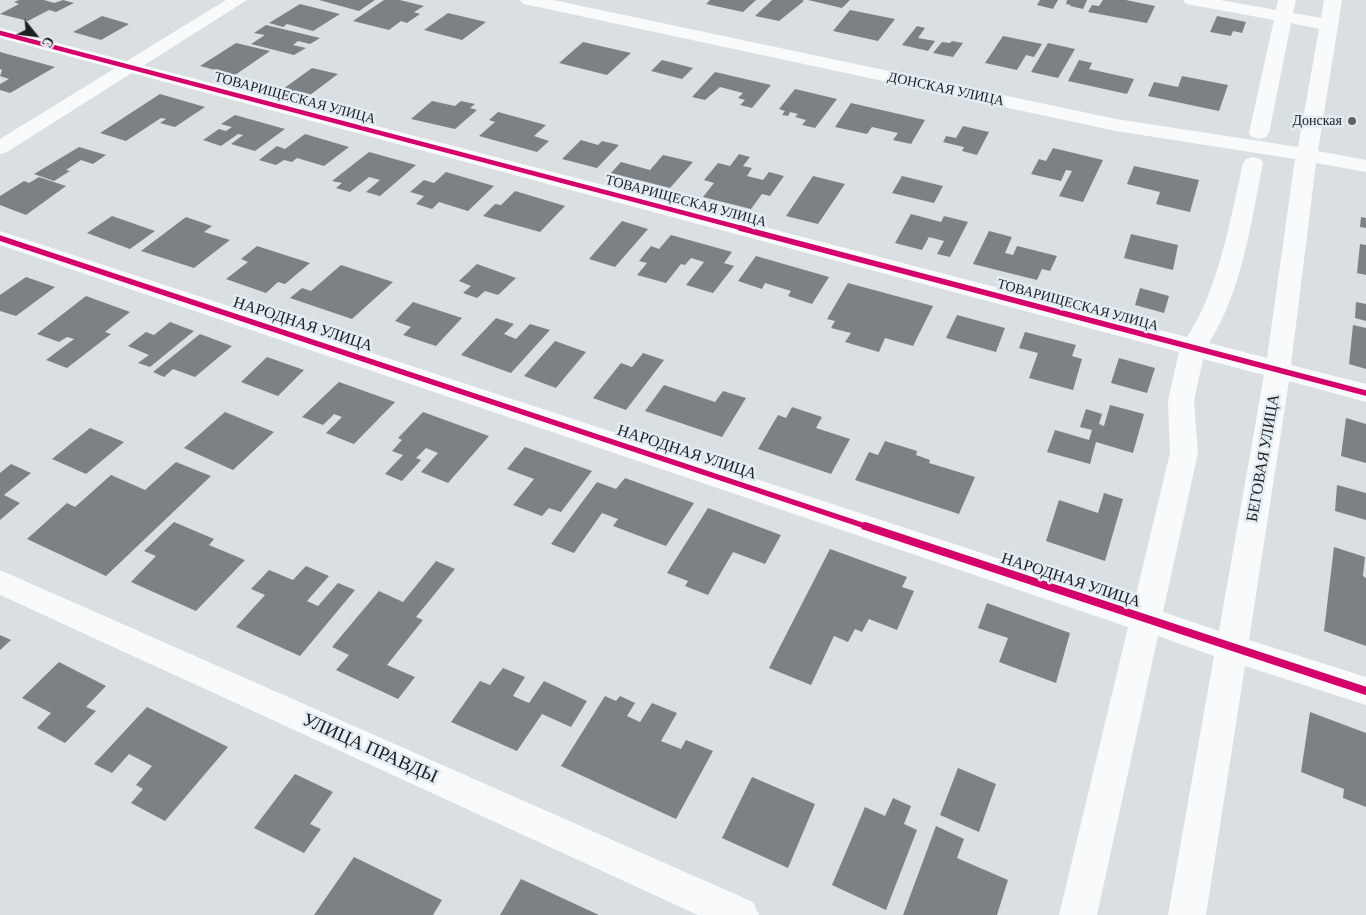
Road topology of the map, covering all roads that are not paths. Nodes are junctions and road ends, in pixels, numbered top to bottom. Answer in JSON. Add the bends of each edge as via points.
{"nodes":[{"id":1,"x":238,"y":0,"type":"edge"},
{"id":2,"x":529,"y":0,"type":"edge"},
{"id":3,"x":1192,"y":0,"type":"edge"},
{"id":4,"x":1332,"y":0,"type":"edge"},
{"id":5,"x":1285,"y":8,"type":"edge"},
{"id":6,"x":1328,"y":25,"type":"junction"},
{"id":7,"x":0,"y":34,"type":"edge"},
{"id":8,"x":130,"y":67,"type":"junction"},
{"id":9,"x":1260,"y":133,"type":"dead end"},
{"id":10,"x":0,"y":148,"type":"edge"},
{"id":11,"x":1307,"y":154,"type":"junction"},
{"id":12,"x":1253,"y":163,"type":"dead end"},
{"id":13,"x":1366,"y":166,"type":"edge"},
{"id":14,"x":0,"y":238,"type":"edge"},
{"id":15,"x":1193,"y":348,"type":"junction"},
{"id":16,"x":1278,"y":370,"type":"junction"},
{"id":17,"x":1366,"y":394,"type":"edge"},
{"id":18,"x":0,"y":582,"type":"edge"},
{"id":19,"x":1146,"y":620,"type":"junction"},
{"id":20,"x":1231,"y":648,"type":"junction"},
{"id":21,"x":1366,"y":691,"type":"edge"},
{"id":22,"x":740,"y":915,"type":"edge"},
{"id":23,"x":1078,"y":915,"type":"edge"},
{"id":24,"x":1187,"y":915,"type":"edge"}],
"edges":[{"from":1,"to":8,"type":"street"},
{"from":2,"to":11,"type":"street","name":"ДОНСКАЯ УЛИЦА","via":[[1116,125]]},
{"from":3,"to":5,"type":"street"},
{"from":4,"to":6,"type":"street","name":"БЕГОВАЯ УЛИЦА"},
{"from":5,"to":6,"type":"street"},
{"from":5,"to":9,"type":"street"},
{"from":6,"to":11,"type":"street","name":"БЕГОВАЯ УЛИЦА"},
{"from":7,"to":8,"type":"street","name":"ТОВАРИЩЕСКАЯ УЛИЦА"},
{"from":8,"to":10,"type":"street"},
{"from":8,"to":15,"type":"street","name":"ТОВАРИЩЕСКАЯ УЛИЦА"},
{"from":11,"to":13,"type":"street","name":"ДОНСКАЯ УЛИЦА"},
{"from":11,"to":16,"type":"street","name":"БЕГОВАЯ УЛИЦА"},
{"from":12,"to":15,"type":"street","via":[[1236,244],[1210,322]]},
{"from":14,"to":19,"type":"street","name":"НАРОДНАЯ УЛИЦА"},
{"from":15,"to":16,"type":"street","name":"ТОВАРИЩЕСКАЯ УЛИЦА"},
{"from":15,"to":19,"type":"street","via":[[1181,401],[1184,453]]},
{"from":16,"to":17,"type":"street","name":"ТОВАРИЩЕСКАЯ УЛИЦА"},
{"from":16,"to":20,"type":"street","name":"БЕГОВАЯ УЛИЦА"},
{"from":18,"to":22,"type":"street","name":"УЛИЦА ПРАВДЫ"},
{"from":19,"to":20,"type":"street","name":"НАРОДНАЯ УЛИЦА"},
{"from":19,"to":23,"type":"street"},
{"from":20,"to":21,"type":"street","name":"НАРОДНАЯ УЛИЦА"},
{"from":20,"to":24,"type":"street","name":"БЕГОВАЯ УЛИЦА"}]}
